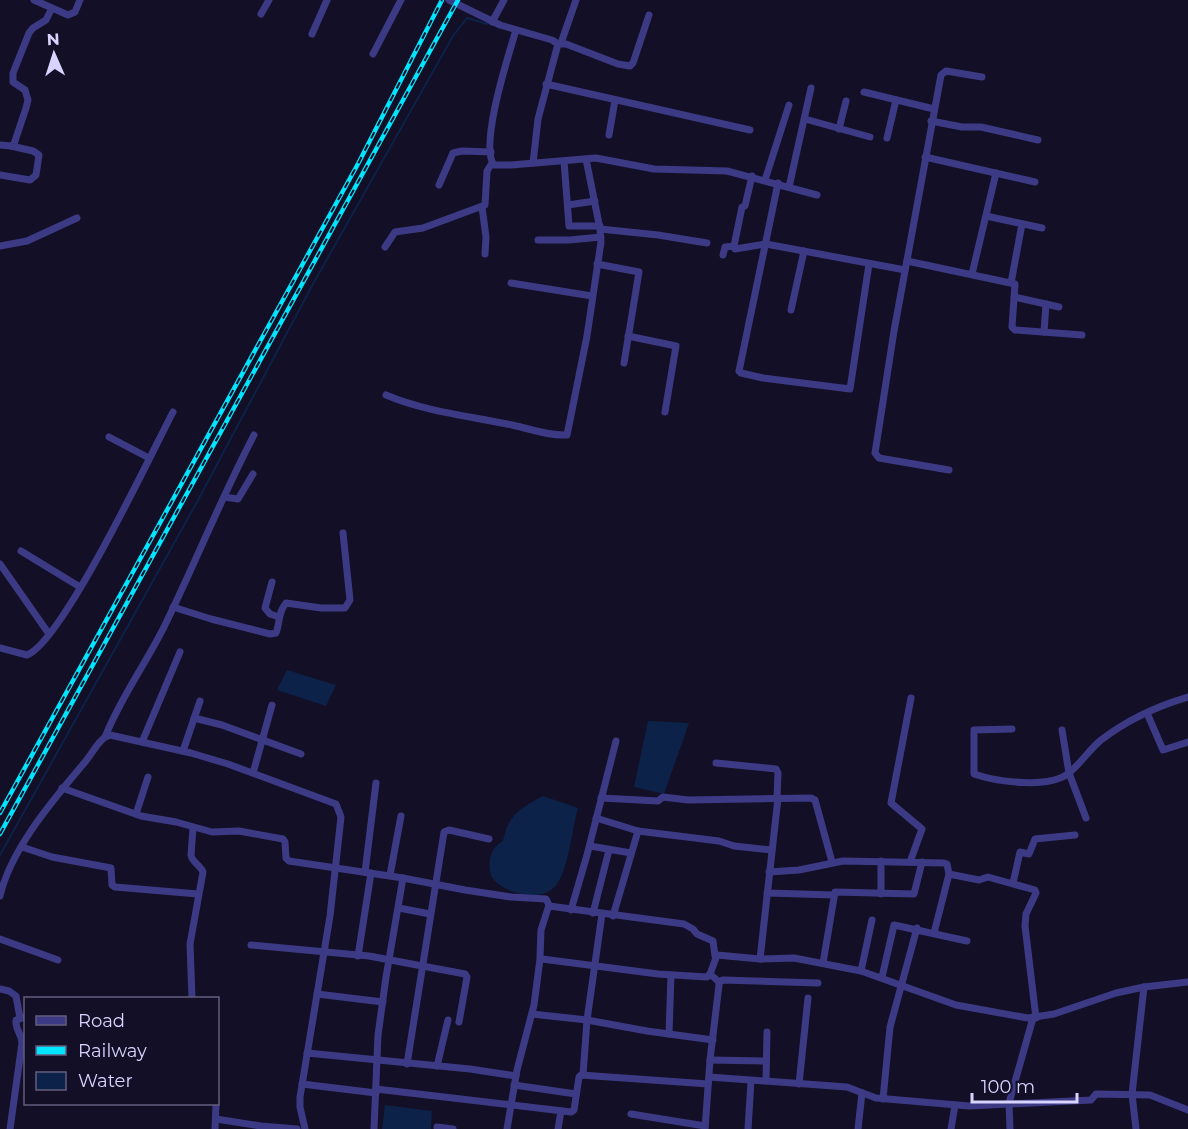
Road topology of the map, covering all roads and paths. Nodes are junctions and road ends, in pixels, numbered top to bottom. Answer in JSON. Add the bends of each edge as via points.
{"nodes":[{"id":1,"x":34,"y":0,"type":"edge"},
{"id":2,"x":80,"y":0,"type":"edge"},
{"id":3,"x":269,"y":0,"type":"edge"},
{"id":4,"x":327,"y":0,"type":"edge"},
{"id":5,"x":401,"y":0,"type":"edge"},
{"id":6,"x":449,"y":0,"type":"edge"},
{"id":7,"x":504,"y":0,"type":"edge"},
{"id":8,"x":576,"y":0,"type":"edge"},
{"id":9,"x":51,"y":5,"type":"edge"},
{"id":10,"x":261,"y":14,"type":"dead end"},
{"id":11,"x":649,"y":15,"type":"dead end"},
{"id":12,"x":489,"y":20,"type":"junction"},
{"id":13,"x":516,"y":30,"type":"junction"},
{"id":14,"x":312,"y":34,"type":"dead end"},
{"id":15,"x":559,"y":44,"type":"junction"},
{"id":16,"x":373,"y":54,"type":"dead end"},
{"id":17,"x":981,"y":77,"type":"dead end"},
{"id":18,"x":546,"y":84,"type":"junction"},
{"id":19,"x":811,"y":88,"type":"dead end"},
{"id":20,"x":864,"y":93,"type":"dead end"},
{"id":21,"x":615,"y":100,"type":"junction"},
{"id":22,"x":896,"y":100,"type":"junction"},
{"id":23,"x":846,"y":101,"type":"dead end"},
{"id":24,"x":789,"y":105,"type":"dead end"},
{"id":25,"x":934,"y":110,"type":"junction"},
{"id":26,"x":805,"y":119,"type":"junction"},
{"id":27,"x":931,"y":121,"type":"junction"},
{"id":28,"x":840,"y":129,"type":"junction"},
{"id":29,"x":750,"y":130,"type":"dead end"},
{"id":30,"x":609,"y":135,"type":"dead end"},
{"id":31,"x":870,"y":137,"type":"dead end"},
{"id":32,"x":886,"y":138,"type":"dead end"},
{"id":33,"x":1038,"y":140,"type":"dead end"},
{"id":34,"x":0,"y":145,"type":"edge"},
{"id":35,"x":11,"y":146,"type":"junction"},
{"id":36,"x":491,"y":152,"type":"junction"},
{"id":37,"x":925,"y":157,"type":"junction"},
{"id":38,"x":586,"y":159,"type":"junction"},
{"id":39,"x":564,"y":161,"type":"junction"},
{"id":40,"x":492,"y":163,"type":"junction"},
{"id":41,"x":533,"y":163,"type":"junction"},
{"id":42,"x":996,"y":173,"type":"junction"},
{"id":43,"x":0,"y":175,"type":"edge"},
{"id":44,"x":752,"y":176,"type":"junction"},
{"id":45,"x":765,"y":180,"type":"junction"},
{"id":46,"x":1035,"y":182,"type":"dead end"},
{"id":47,"x":778,"y":183,"type":"junction"},
{"id":48,"x":439,"y":185,"type":"dead end"},
{"id":49,"x":789,"y":187,"type":"junction"},
{"id":50,"x":817,"y":195,"type":"dead end"},
{"id":51,"x":595,"y":201,"type":"junction"},
{"id":52,"x":568,"y":205,"type":"junction"},
{"id":53,"x":482,"y":207,"type":"junction"},
{"id":54,"x":986,"y":216,"type":"junction"},
{"id":55,"x":77,"y":218,"type":"dead end"},
{"id":56,"x":1022,"y":224,"type":"junction"},
{"id":57,"x":1042,"y":228,"type":"dead end"},
{"id":58,"x":600,"y":231,"type":"junction"},
{"id":59,"x":538,"y":240,"type":"dead end"},
{"id":60,"x":707,"y":243,"type":"dead end"},
{"id":61,"x":766,"y":244,"type":"junction"},
{"id":62,"x":0,"y":246,"type":"edge"},
{"id":63,"x":385,"y":247,"type":"dead end"},
{"id":64,"x":735,"y":249,"type":"dead end"},
{"id":65,"x":804,"y":251,"type":"junction"},
{"id":66,"x":485,"y":254,"type":"dead end"},
{"id":67,"x":723,"y":255,"type":"dead end"},
{"id":68,"x":907,"y":261,"type":"junction"},
{"id":69,"x":597,"y":264,"type":"junction"},
{"id":70,"x":869,"y":264,"type":"junction"},
{"id":71,"x":905,"y":270,"type":"junction"},
{"id":72,"x":972,"y":274,"type":"junction"},
{"id":73,"x":1011,"y":282,"type":"junction"},
{"id":74,"x":511,"y":283,"type":"dead end"},
{"id":75,"x":592,"y":297,"type":"junction"},
{"id":76,"x":1014,"y":297,"type":"junction"},
{"id":77,"x":1046,"y":304,"type":"junction"},
{"id":78,"x":1059,"y":307,"type":"dead end"},
{"id":79,"x":791,"y":310,"type":"dead end"},
{"id":80,"x":1044,"y":332,"type":"junction"},
{"id":81,"x":1082,"y":335,"type":"dead end"},
{"id":82,"x":628,"y":336,"type":"junction"},
{"id":83,"x":624,"y":363,"type":"dead end"},
{"id":84,"x":386,"y":395,"type":"dead end"},
{"id":85,"x":173,"y":412,"type":"dead end"},
{"id":86,"x":665,"y":412,"type":"dead end"},
{"id":87,"x":255,"y":435,"type":"dead end"},
{"id":88,"x":109,"y":437,"type":"dead end"},
{"id":89,"x":149,"y":458,"type":"junction"},
{"id":90,"x":949,"y":470,"type":"dead end"},
{"id":91,"x":253,"y":474,"type":"dead end"},
{"id":92,"x":224,"y":497,"type":"junction"},
{"id":93,"x":343,"y":533,"type":"dead end"},
{"id":94,"x":21,"y":551,"type":"dead end"},
{"id":95,"x":0,"y":564,"type":"edge"},
{"id":96,"x":272,"y":582,"type":"dead end"},
{"id":97,"x":80,"y":588,"type":"junction"},
{"id":98,"x":173,"y":607,"type":"junction"},
{"id":99,"x":279,"y":617,"type":"junction"},
{"id":100,"x":49,"y":634,"type":"junction"},
{"id":101,"x":0,"y":648,"type":"edge"},
{"id":102,"x":180,"y":652,"type":"dead end"},
{"id":103,"x":1188,"y":697,"type":"edge"},
{"id":104,"x":911,"y":698,"type":"dead end"},
{"id":105,"x":200,"y":701,"type":"dead end"},
{"id":106,"x":272,"y":705,"type":"dead end"},
{"id":107,"x":1147,"y":713,"type":"junction"},
{"id":108,"x":194,"y":718,"type":"junction"},
{"id":109,"x":1012,"y":729,"type":"dead end"},
{"id":110,"x":1062,"y":730,"type":"dead end"},
{"id":111,"x":105,"y":737,"type":"junction"},
{"id":112,"x":261,"y":740,"type":"junction"},
{"id":113,"x":616,"y":741,"type":"dead end"},
{"id":114,"x":142,"y":742,"type":"junction"},
{"id":115,"x":1188,"y":742,"type":"edge"},
{"id":116,"x":183,"y":751,"type":"junction"},
{"id":117,"x":301,"y":754,"type":"dead end"},
{"id":118,"x":716,"y":763,"type":"dead end"},
{"id":119,"x":253,"y":773,"type":"junction"},
{"id":120,"x":1069,"y":773,"type":"junction"},
{"id":121,"x":148,"y":777,"type":"dead end"},
{"id":122,"x":376,"y":783,"type":"dead end"},
{"id":123,"x":62,"y":788,"type":"junction"},
{"id":124,"x":601,"y":798,"type":"junction"},
{"id":125,"x":777,"y":798,"type":"junction"},
{"id":126,"x":136,"y":814,"type":"junction"},
{"id":127,"x":401,"y":816,"type":"dead end"},
{"id":128,"x":596,"y":818,"type":"junction"},
{"id":129,"x":1086,"y":818,"type":"dead end"},
{"id":130,"x":193,"y":828,"type":"junction"},
{"id":131,"x":638,"y":831,"type":"junction"},
{"id":132,"x":1075,"y":835,"type":"dead end"},
{"id":133,"x":489,"y":839,"type":"dead end"},
{"id":134,"x":590,"y":846,"type":"junction"},
{"id":135,"x":22,"y":847,"type":"junction"},
{"id":136,"x":609,"y":850,"type":"junction"},
{"id":137,"x":772,"y":850,"type":"junction"},
{"id":138,"x":631,"y":853,"type":"junction"},
{"id":139,"x":881,"y":861,"type":"junction"},
{"id":140,"x":832,"y":862,"type":"junction"},
{"id":141,"x":910,"y":862,"type":"junction"},
{"id":142,"x":922,"y":862,"type":"junction"},
{"id":143,"x":335,"y":867,"type":"junction"},
{"id":144,"x":368,"y":872,"type":"junction"},
{"id":145,"x":769,"y":872,"type":"junction"},
{"id":146,"x":949,"y":874,"type":"junction"},
{"id":147,"x":390,"y":875,"type":"junction"},
{"id":148,"x":403,"y":878,"type":"junction"},
{"id":149,"x":435,"y":884,"type":"junction"},
{"id":150,"x":1013,"y":884,"type":"junction"},
{"id":151,"x":767,"y":893,"type":"junction"},
{"id":152,"x":198,"y":894,"type":"junction"},
{"id":153,"x":881,"y":894,"type":"junction"},
{"id":154,"x":834,"y":895,"type":"junction"},
{"id":155,"x":0,"y":896,"type":"edge"},
{"id":156,"x":549,"y":906,"type":"junction"},
{"id":157,"x":399,"y":908,"type":"junction"},
{"id":158,"x":571,"y":910,"type":"junction"},
{"id":159,"x":593,"y":913,"type":"junction"},
{"id":160,"x":430,"y":914,"type":"junction"},
{"id":161,"x":602,"y":914,"type":"junction"},
{"id":162,"x":614,"y":916,"type":"junction"},
{"id":163,"x":873,"y":920,"type":"dead end"},
{"id":164,"x":917,"y":928,"type":"junction"},
{"id":165,"x":934,"y":933,"type":"junction"},
{"id":166,"x":0,"y":939,"type":"edge"},
{"id":167,"x":968,"y":941,"type":"dead end"},
{"id":168,"x":251,"y":945,"type":"dead end"},
{"id":169,"x":324,"y":954,"type":"junction"},
{"id":170,"x":358,"y":956,"type":"junction"},
{"id":171,"x":716,"y":956,"type":"junction"},
{"id":172,"x":540,"y":959,"type":"junction"},
{"id":173,"x":760,"y":959,"type":"junction"},
{"id":174,"x":58,"y":960,"type":"dead end"},
{"id":175,"x":389,"y":960,"type":"junction"},
{"id":176,"x":824,"y":963,"type":"junction"},
{"id":177,"x":422,"y":966,"type":"junction"},
{"id":178,"x":595,"y":966,"type":"junction"},
{"id":179,"x":861,"y":971,"type":"junction"},
{"id":180,"x":710,"y":974,"type":"junction"},
{"id":181,"x":671,"y":975,"type":"junction"},
{"id":182,"x":882,"y":977,"type":"junction"},
{"id":183,"x":719,"y":982,"type":"junction"},
{"id":184,"x":1188,"y":982,"type":"edge"},
{"id":185,"x":818,"y":983,"type":"dead end"},
{"id":186,"x":900,"y":984,"type":"junction"},
{"id":187,"x":1144,"y":987,"type":"junction"},
{"id":188,"x":0,"y":989,"type":"edge"},
{"id":189,"x":317,"y":994,"type":"junction"},
{"id":190,"x":192,"y":997,"type":"edge"},
{"id":191,"x":808,"y":998,"type":"dead end"},
{"id":192,"x":383,"y":1002,"type":"junction"},
{"id":193,"x":532,"y":1014,"type":"junction"},
{"id":194,"x":23,"y":1017,"type":"edge"},
{"id":195,"x":1035,"y":1018,"type":"junction"},
{"id":196,"x":448,"y":1020,"type":"dead end"},
{"id":197,"x":587,"y":1020,"type":"junction"},
{"id":198,"x":459,"y":1022,"type":"dead end"},
{"id":199,"x":767,"y":1032,"type":"dead end"},
{"id":200,"x":669,"y":1034,"type":"junction"},
{"id":201,"x":713,"y":1040,"type":"junction"},
{"id":202,"x":307,"y":1053,"type":"junction"},
{"id":203,"x":710,"y":1060,"type":"junction"},
{"id":204,"x":377,"y":1061,"type":"junction"},
{"id":205,"x":766,"y":1061,"type":"junction"},
{"id":206,"x":407,"y":1064,"type":"junction"},
{"id":207,"x":437,"y":1066,"type":"junction"},
{"id":208,"x":583,"y":1075,"type":"junction"},
{"id":209,"x":516,"y":1076,"type":"junction"},
{"id":210,"x":709,"y":1081,"type":"junction"},
{"id":211,"x":751,"y":1081,"type":"junction"},
{"id":212,"x":766,"y":1081,"type":"junction"},
{"id":213,"x":302,"y":1084,"type":"junction"},
{"id":214,"x":799,"y":1084,"type":"junction"},
{"id":215,"x":514,"y":1085,"type":"junction"},
{"id":216,"x":376,"y":1091,"type":"junction"},
{"id":217,"x":862,"y":1093,"type":"junction"},
{"id":218,"x":576,"y":1094,"type":"junction"},
{"id":219,"x":1132,"y":1094,"type":"junction"},
{"id":220,"x":884,"y":1099,"type":"junction"},
{"id":221,"x":1009,"y":1103,"type":"junction"},
{"id":222,"x":512,"y":1104,"type":"junction"},
{"id":223,"x":216,"y":1105,"type":"edge"},
{"id":224,"x":955,"y":1105,"type":"junction"},
{"id":225,"x":1188,"y":1110,"type":"edge"},
{"id":226,"x":561,"y":1111,"type":"junction"},
{"id":227,"x":631,"y":1114,"type":"dead end"},
{"id":228,"x":216,"y":1119,"type":"junction"},
{"id":229,"x":437,"y":1126,"type":"dead end"},
{"id":230,"x":705,"y":1127,"type":"edge"},
{"id":231,"x":9,"y":1129,"type":"edge"},
{"id":232,"x":215,"y":1129,"type":"edge"},
{"id":233,"x":297,"y":1129,"type":"edge"},
{"id":234,"x":304,"y":1129,"type":"edge"},
{"id":235,"x":374,"y":1129,"type":"edge"},
{"id":236,"x":453,"y":1129,"type":"edge"},
{"id":237,"x":507,"y":1129,"type":"edge"},
{"id":238,"x":558,"y":1129,"type":"edge"},
{"id":239,"x":748,"y":1129,"type":"edge"},
{"id":240,"x":858,"y":1129,"type":"edge"},
{"id":241,"x":951,"y":1129,"type":"edge"},
{"id":242,"x":1010,"y":1129,"type":"edge"},
{"id":243,"x":1136,"y":1129,"type":"edge"}],
"edges":[{"from":1,"to":9,"type":"street"},
{"from":2,"to":9,"type":"street","via":[[71,15]]},
{"from":3,"to":10,"type":"street"},
{"from":4,"to":14,"type":"street"},
{"from":5,"to":16,"type":"street"},
{"from":6,"to":12,"type":"street"},
{"from":7,"to":12,"type":"street"},
{"from":8,"to":15,"type":"street"},
{"from":9,"to":35,"type":"street","via":[[46,20],[29,33],[13,73],[13,82],[25,90],[28,100]]},
{"from":11,"to":15,"type":"street","via":[[630,66]]},
{"from":12,"to":13,"type":"street"},
{"from":13,"to":15,"type":"street"},
{"from":13,"to":36,"type":"street","via":[[496,98]]},
{"from":15,"to":18,"type":"street"},
{"from":17,"to":25,"type":"street","via":[[943,72]]},
{"from":18,"to":21,"type":"street"},
{"from":18,"to":41,"type":"street"},
{"from":19,"to":26,"type":"street"},
{"from":20,"to":22,"type":"street"},
{"from":21,"to":29,"type":"street"},
{"from":21,"to":30,"type":"street"},
{"from":22,"to":25,"type":"street"},
{"from":22,"to":32,"type":"street"},
{"from":23,"to":28,"type":"street"},
{"from":24,"to":45,"type":"street"},
{"from":25,"to":27,"type":"street"},
{"from":26,"to":28,"type":"street"},
{"from":26,"to":49,"type":"street"},
{"from":27,"to":33,"type":"street"},
{"from":27,"to":37,"type":"street"},
{"from":28,"to":31,"type":"street"},
{"from":34,"to":35,"type":"street"},
{"from":35,"to":43,"type":"street","via":[[39,155],[36,176],[30,180]]},
{"from":36,"to":40,"type":"street"},
{"from":36,"to":48,"type":"street","via":[[453,153]]},
{"from":37,"to":42,"type":"street"},
{"from":37,"to":68,"type":"street"},
{"from":38,"to":39,"type":"street"},
{"from":38,"to":44,"type":"street","via":[[654,170],[719,170]]},
{"from":38,"to":51,"type":"street"},
{"from":39,"to":41,"type":"street"},
{"from":39,"to":52,"type":"street"},
{"from":40,"to":41,"type":"street"},
{"from":40,"to":53,"type":"street","via":[[487,171]]},
{"from":42,"to":46,"type":"street"},
{"from":42,"to":54,"type":"street"},
{"from":44,"to":45,"type":"street"},
{"from":44,"to":67,"type":"street","via":[[734,246],[725,247]]},
{"from":45,"to":47,"type":"street"},
{"from":47,"to":49,"type":"street"},
{"from":47,"to":61,"type":"street"},
{"from":49,"to":50,"type":"street"},
{"from":51,"to":52,"type":"street"},
{"from":51,"to":58,"type":"street"},
{"from":52,"to":58,"type":"street","via":[[570,228]]},
{"from":53,"to":63,"type":"street","via":[[423,228],[395,232]]},
{"from":53,"to":66,"type":"street"},
{"from":54,"to":56,"type":"street"},
{"from":54,"to":72,"type":"street"},
{"from":55,"to":62,"type":"street","via":[[27,241]]},
{"from":56,"to":57,"type":"street"},
{"from":56,"to":73,"type":"street"},
{"from":58,"to":59,"type":"street","via":[[569,240]]},
{"from":58,"to":60,"type":"street"},
{"from":58,"to":69,"type":"street"},
{"from":61,"to":64,"type":"street"},
{"from":61,"to":65,"type":"street"},
{"from":61,"to":70,"type":"street","via":[[740,372],[756,377],[850,388]]},
{"from":65,"to":70,"type":"street"},
{"from":65,"to":79,"type":"street"},
{"from":68,"to":71,"type":"street"},
{"from":68,"to":72,"type":"street"},
{"from":69,"to":75,"type":"street"},
{"from":69,"to":82,"type":"street","via":[[639,272]]},
{"from":70,"to":71,"type":"street"},
{"from":71,"to":90,"type":"street","via":[[875,455]]},
{"from":72,"to":73,"type":"street"},
{"from":73,"to":76,"type":"street","via":[[1015,284]]},
{"from":74,"to":75,"type":"street"},
{"from":75,"to":84,"type":"street","via":[[567,435],[553,436],[410,406]]},
{"from":76,"to":77,"type":"street"},
{"from":76,"to":80,"type":"street","via":[[1013,329]]},
{"from":77,"to":78,"type":"street"},
{"from":77,"to":80,"type":"street"},
{"from":80,"to":81,"type":"street"},
{"from":82,"to":83,"type":"street"},
{"from":82,"to":86,"type":"street","via":[[676,346]]},
{"from":85,"to":89,"type":"street"},
{"from":87,"to":92,"type":"street"},
{"from":88,"to":89,"type":"street"},
{"from":89,"to":97,"type":"street"},
{"from":91,"to":92,"type":"street","via":[[238,499]]},
{"from":92,"to":98,"type":"street"},
{"from":93,"to":99,"type":"street","via":[[350,600],[345,608],[312,608],[290,602]]},
{"from":94,"to":97,"type":"street"},
{"from":95,"to":100,"type":"street"},
{"from":96,"to":99,"type":"street","via":[[265,608]]},
{"from":97,"to":100,"type":"street"},
{"from":98,"to":99,"type":"street","via":[[270,634],[278,630]]},
{"from":98,"to":111,"type":"street"},
{"from":100,"to":101,"type":"street","via":[[27,655]]},
{"from":102,"to":114,"type":"street"},
{"from":103,"to":107,"type":"street"},
{"from":104,"to":141,"type":"street","via":[[891,801],[922,829]]},
{"from":105,"to":108,"type":"street"},
{"from":106,"to":112,"type":"street"},
{"from":107,"to":115,"type":"street","via":[[1163,750]]},
{"from":107,"to":120,"type":"street","via":[[1101,740]]},
{"from":108,"to":112,"type":"street"},
{"from":108,"to":116,"type":"street"},
{"from":109,"to":120,"type":"street","via":[[974,730],[974,774],[1025,783],[1053,780]]},
{"from":110,"to":120,"type":"street"},
{"from":111,"to":114,"type":"street"},
{"from":111,"to":123,"type":"street"},
{"from":112,"to":117,"type":"street"},
{"from":112,"to":119,"type":"street"},
{"from":113,"to":124,"type":"street"},
{"from":114,"to":116,"type":"street"},
{"from":116,"to":119,"type":"street"},
{"from":118,"to":125,"type":"street","via":[[776,769]]},
{"from":119,"to":143,"type":"street","via":[[336,804],[341,817]]},
{"from":120,"to":129,"type":"street"},
{"from":121,"to":126,"type":"street"},
{"from":122,"to":144,"type":"street"},
{"from":123,"to":126,"type":"street"},
{"from":123,"to":135,"type":"street"},
{"from":124,"to":125,"type":"street"},
{"from":124,"to":128,"type":"street"},
{"from":125,"to":137,"type":"street"},
{"from":125,"to":140,"type":"street","via":[[814,798]]},
{"from":126,"to":130,"type":"street"},
{"from":127,"to":147,"type":"street"},
{"from":128,"to":131,"type":"street"},
{"from":128,"to":134,"type":"street"},
{"from":130,"to":143,"type":"street","via":[[277,837],[285,842],[287,860]]},
{"from":130,"to":152,"type":"street","via":[[191,855],[203,872]]},
{"from":131,"to":137,"type":"street"},
{"from":131,"to":138,"type":"street"},
{"from":132,"to":150,"type":"street","via":[[1035,839],[1029,854],[1020,852]]},
{"from":133,"to":149,"type":"street","via":[[446,830]]},
{"from":134,"to":136,"type":"street"},
{"from":134,"to":158,"type":"street"},
{"from":135,"to":152,"type":"street","via":[[111,868],[115,887]]},
{"from":135,"to":155,"type":"street"},
{"from":136,"to":138,"type":"street"},
{"from":136,"to":159,"type":"street"},
{"from":137,"to":145,"type":"street"},
{"from":138,"to":162,"type":"street"},
{"from":139,"to":140,"type":"street"},
{"from":139,"to":141,"type":"street"},
{"from":139,"to":153,"type":"street"},
{"from":140,"to":145,"type":"street"},
{"from":141,"to":142,"type":"street"},
{"from":142,"to":146,"type":"street","via":[[946,863]]},
{"from":142,"to":153,"type":"street","via":[[914,894]]},
{"from":143,"to":144,"type":"street"},
{"from":143,"to":169,"type":"street"},
{"from":144,"to":147,"type":"street"},
{"from":144,"to":170,"type":"street"},
{"from":145,"to":151,"type":"street"},
{"from":146,"to":150,"type":"street","via":[[979,880],[988,877]]},
{"from":146,"to":165,"type":"street"},
{"from":147,"to":148,"type":"street"},
{"from":148,"to":149,"type":"street"},
{"from":148,"to":157,"type":"street"},
{"from":149,"to":156,"type":"street","via":[[546,899]]},
{"from":149,"to":160,"type":"street"},
{"from":150,"to":195,"type":"street","via":[[1036,892],[1025,926]]},
{"from":151,"to":154,"type":"street"},
{"from":151,"to":173,"type":"street"},
{"from":152,"to":190,"type":"street","via":[[189,955]]},
{"from":153,"to":154,"type":"street"},
{"from":154,"to":176,"type":"street"},
{"from":156,"to":158,"type":"street"},
{"from":156,"to":172,"type":"street"},
{"from":157,"to":160,"type":"street"},
{"from":157,"to":175,"type":"street"},
{"from":158,"to":159,"type":"street"},
{"from":159,"to":161,"type":"street"},
{"from":160,"to":177,"type":"street"},
{"from":161,"to":162,"type":"street"},
{"from":161,"to":178,"type":"street"},
{"from":162,"to":171,"type":"street","via":[[688,925],[713,941]]},
{"from":163,"to":179,"type":"street"},
{"from":164,"to":165,"type":"street"},
{"from":164,"to":182,"type":"street","via":[[892,926]]},
{"from":164,"to":186,"type":"street"},
{"from":165,"to":167,"type":"street"},
{"from":166,"to":174,"type":"street"},
{"from":168,"to":169,"type":"street"},
{"from":169,"to":170,"type":"street"},
{"from":169,"to":189,"type":"street"},
{"from":170,"to":175,"type":"street"},
{"from":171,"to":173,"type":"street"},
{"from":171,"to":180,"type":"street"},
{"from":172,"to":178,"type":"street"},
{"from":172,"to":193,"type":"street"},
{"from":173,"to":176,"type":"street","via":[[784,957]]},
{"from":175,"to":177,"type":"street"},
{"from":175,"to":192,"type":"street"},
{"from":176,"to":179,"type":"street"},
{"from":177,"to":198,"type":"street","via":[[467,977]]},
{"from":177,"to":206,"type":"street"},
{"from":178,"to":181,"type":"street"},
{"from":178,"to":197,"type":"street"},
{"from":179,"to":182,"type":"street"},
{"from":180,"to":181,"type":"street"},
{"from":180,"to":183,"type":"street"},
{"from":181,"to":200,"type":"street"},
{"from":182,"to":186,"type":"street"},
{"from":183,"to":185,"type":"street"},
{"from":183,"to":201,"type":"street"},
{"from":184,"to":187,"type":"street"},
{"from":186,"to":195,"type":"street","via":[[963,1007]]},
{"from":186,"to":220,"type":"street","via":[[887,1046]]},
{"from":187,"to":195,"type":"street"},
{"from":187,"to":219,"type":"street"},
{"from":188,"to":194,"type":"street","via":[[16,996]]},
{"from":189,"to":192,"type":"street"},
{"from":189,"to":202,"type":"street"},
{"from":191,"to":214,"type":"street"},
{"from":192,"to":204,"type":"street"},
{"from":193,"to":197,"type":"street"},
{"from":193,"to":209,"type":"street"},
{"from":194,"to":231,"type":"street","via":[[15,1024],[22,1043]]},
{"from":195,"to":221,"type":"street"},
{"from":196,"to":207,"type":"street"},
{"from":197,"to":200,"type":"street"},
{"from":197,"to":208,"type":"street"},
{"from":199,"to":205,"type":"street"},
{"from":200,"to":201,"type":"street"},
{"from":201,"to":203,"type":"street"},
{"from":202,"to":204,"type":"street"},
{"from":202,"to":213,"type":"street"},
{"from":203,"to":205,"type":"street"},
{"from":203,"to":210,"type":"street"},
{"from":204,"to":206,"type":"street"},
{"from":204,"to":216,"type":"street"},
{"from":205,"to":212,"type":"street"},
{"from":206,"to":207,"type":"street"},
{"from":207,"to":209,"type":"street"},
{"from":208,"to":210,"type":"street"},
{"from":208,"to":218,"type":"street","via":[[579,1077]]},
{"from":209,"to":215,"type":"street"},
{"from":210,"to":211,"type":"street"},
{"from":210,"to":230,"type":"street"},
{"from":211,"to":212,"type":"street"},
{"from":211,"to":239,"type":"street"},
{"from":212,"to":214,"type":"street"},
{"from":213,"to":216,"type":"street"},
{"from":213,"to":234,"type":"street","via":[[300,1107]]},
{"from":214,"to":217,"type":"street","via":[[847,1087]]},
{"from":215,"to":218,"type":"street"},
{"from":215,"to":222,"type":"street"},
{"from":216,"to":222,"type":"street"},
{"from":216,"to":235,"type":"street"},
{"from":217,"to":220,"type":"street"},
{"from":217,"to":240,"type":"street"},
{"from":218,"to":226,"type":"street","via":[[573,1112]]},
{"from":219,"to":221,"type":"street"},
{"from":219,"to":225,"type":"street","via":[[1158,1097]]},
{"from":219,"to":243,"type":"street"},
{"from":220,"to":224,"type":"street"},
{"from":221,"to":224,"type":"street"},
{"from":221,"to":242,"type":"street"},
{"from":222,"to":226,"type":"street"},
{"from":222,"to":237,"type":"street"},
{"from":223,"to":228,"type":"street"},
{"from":224,"to":241,"type":"street"},
{"from":226,"to":238,"type":"street"},
{"from":227,"to":230,"type":"street"},
{"from":228,"to":232,"type":"street"},
{"from":228,"to":233,"type":"street"},
{"from":229,"to":236,"type":"street"}]}
